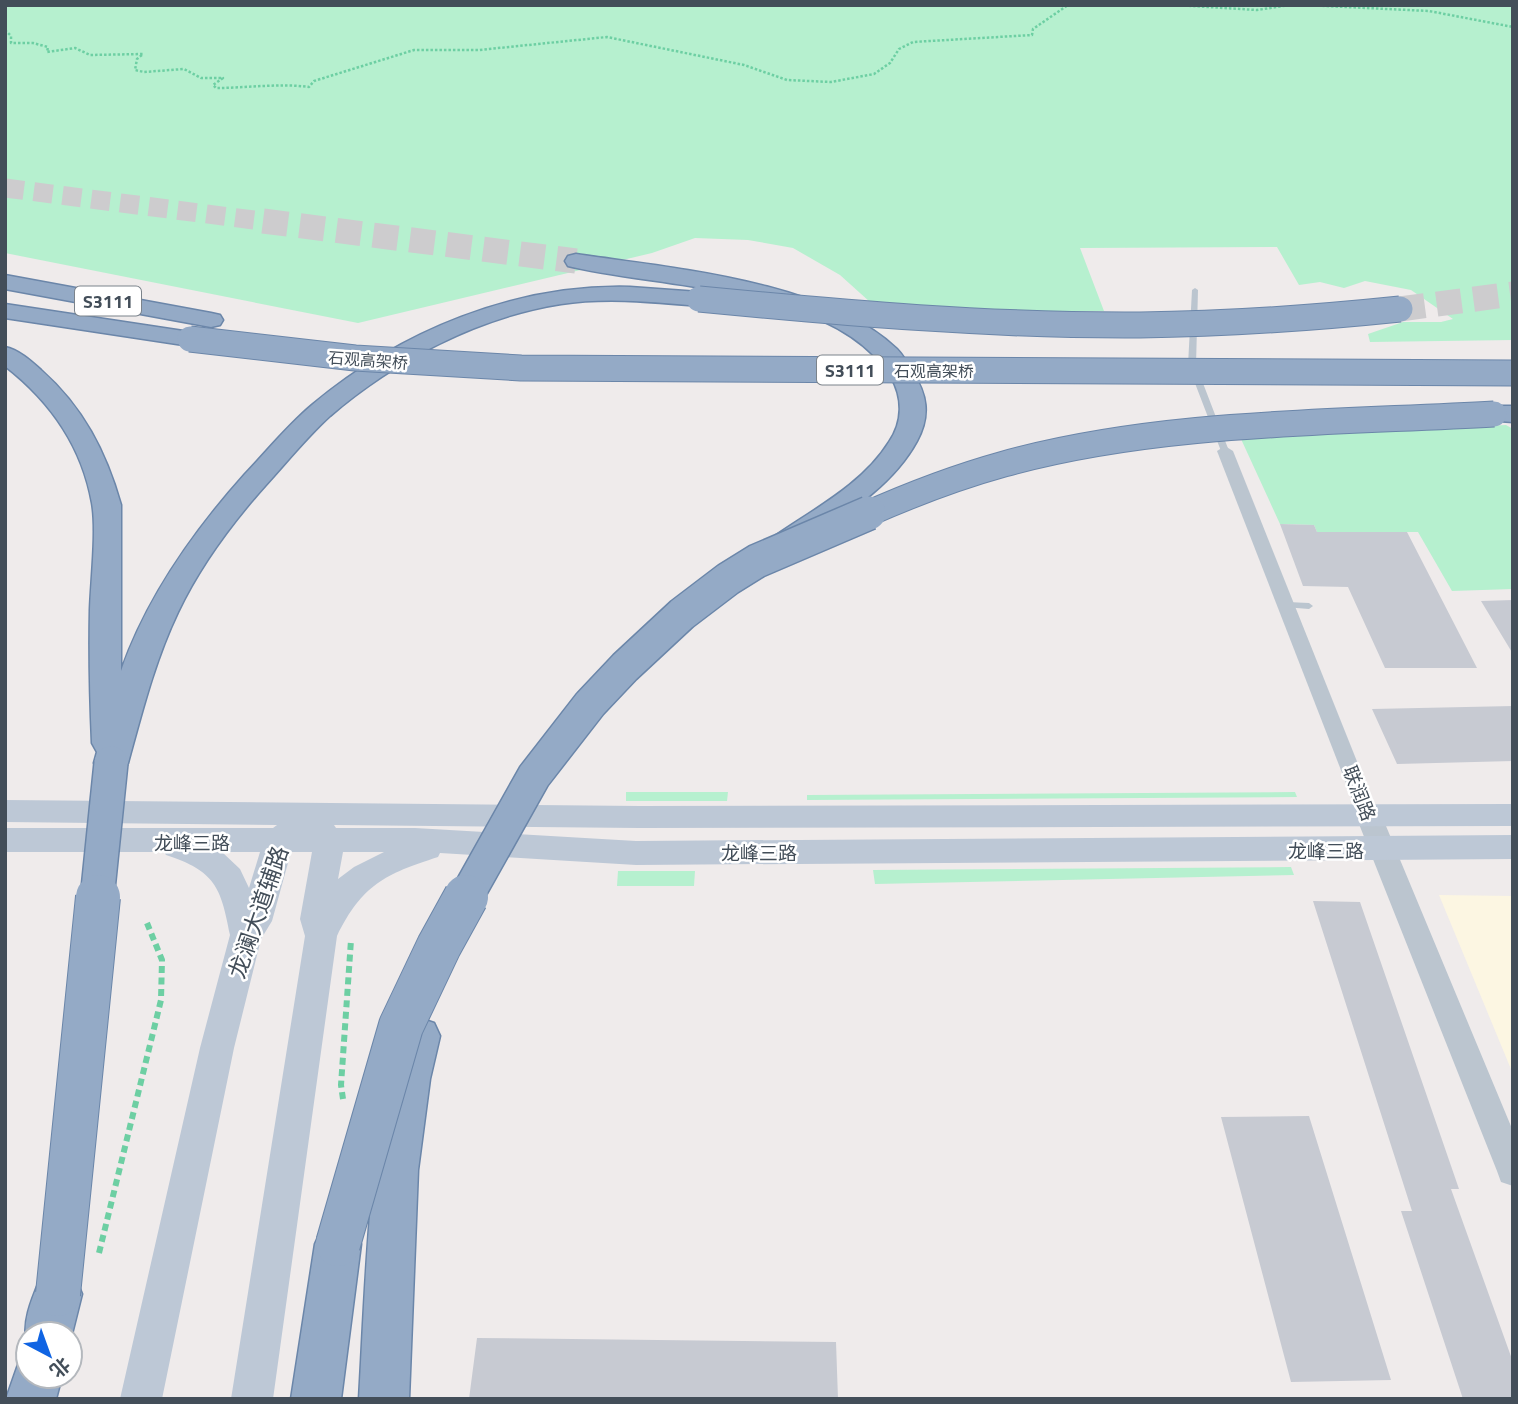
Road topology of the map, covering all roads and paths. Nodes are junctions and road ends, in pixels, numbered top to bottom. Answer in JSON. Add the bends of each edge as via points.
{"nodes":[{"id":1,"x":1068,"y":5,"type":"edge"},
{"id":2,"x":1175,"y":5,"type":"edge"},
{"id":3,"x":1290,"y":5,"type":"edge"},
{"id":4,"x":1304,"y":5,"type":"edge"},
{"id":5,"x":1513,"y":27,"type":"edge"},
{"id":6,"x":5,"y":30,"type":"edge"},
{"id":7,"x":576,"y":261,"type":"tunnel mouth"},
{"id":8,"x":5,"y":282,"type":"edge"},
{"id":9,"x":1195,"y":290,"type":"dead end"},
{"id":10,"x":1400,"y":309,"type":"tunnel mouth"},
{"id":11,"x":5,"y":311,"type":"edge"},
{"id":12,"x":1513,"y":350,"type":"edge"},
{"id":13,"x":5,"y":354,"type":"edge"},
{"id":14,"x":1513,"y":373,"type":"edge"},
{"id":15,"x":1504,"y":414,"type":"edge"},
{"id":16,"x":1225,"y":451,"type":"joint"},
{"id":17,"x":757,"y":561,"type":"junction"},
{"id":18,"x":1287,"y":605,"type":"junction"},
{"id":19,"x":1309,"y":606,"type":"dead end"},
{"id":20,"x":111,"y":763,"type":"junction"},
{"id":21,"x":5,"y":811,"type":"edge"},
{"id":22,"x":309,"y":814,"type":"junction"},
{"id":23,"x":1368,"y":814,"type":"junction"},
{"id":24,"x":1513,"y":815,"type":"edge"},
{"id":25,"x":5,"y":840,"type":"edge"},
{"id":26,"x":147,"y":841,"type":"junction"},
{"id":27,"x":278,"y":842,"type":"junction"},
{"id":28,"x":329,"y":842,"type":"junction"},
{"id":29,"x":1513,"y":847,"type":"edge"},
{"id":30,"x":1382,"y":850,"type":"junction"},
{"id":31,"x":468,"y":854,"type":"junction"},
{"id":32,"x":146,"y":923,"type":"dead end"},
{"id":33,"x":246,"y":935,"type":"junction"},
{"id":34,"x":321,"y":936,"type":"junction"},
{"id":35,"x":1513,"y":1171,"type":"edge"},
{"id":36,"x":98,"y":1259,"type":"dead end"},
{"id":37,"x":59,"y":1320,"type":"edge"},
{"id":38,"x":141,"y":1399,"type":"edge"},
{"id":39,"x":252,"y":1399,"type":"edge"},
{"id":40,"x":316,"y":1399,"type":"edge"},
{"id":41,"x":384,"y":1399,"type":"edge"}],
"edges":[{"from":1,"to":6,"type":"path","via":[[1033,29],[1032,35],[913,42],[868,77],[814,82],[781,79],[751,66],[640,42],[587,37],[479,50],[414,50],[314,81],[310,87],[216,88],[213,85],[223,78],[201,78],[184,69],[135,69],[136,59],[144,54],[90,55],[75,48],[47,52],[45,45],[11,43]]},
{"from":2,"to":3,"type":"path","via":[[1257,10]]},
{"from":4,"to":5,"type":"path","via":[[1429,11]]},
{"from":7,"to":17,"type":"highway","bridge":true,"via":[[771,295],[824,315],[872,341],[891,354],[905,372],[913,415],[904,441],[886,465],[864,486]]},
{"from":8,"to":12,"type":"highway","name":"石观高架桥","number":"S3111","via":[[211,320],[368,339],[541,347]]},
{"from":9,"to":16,"type":"lane","via":[[1192,365]]},
{"from":10,"to":20,"type":"highway","bridge":true,"via":[[1249,324],[1041,323],[932,320],[605,293],[560,297],[511,309],[460,327],[358,383],[321,411],[233,506],[171,597],[151,637]]},
{"from":11,"to":14,"type":"highway","name":"石观高架桥","number":"S3111","bridge":true,"via":[[367,361],[527,369]]},
{"from":13,"to":20,"type":"highway","via":[[61,402],[80,429],[101,480],[107,505],[105,670]]},
{"from":15,"to":17,"type":"highway","bridge":true,"via":[[1205,431],[1065,450],[937,485]]},
{"from":16,"to":18,"type":"street","name":"联润路"},
{"from":17,"to":31,"type":"highway","bridge":true,"via":[[682,614],[625,667]]},
{"from":18,"to":19,"type":"lane"},
{"from":18,"to":23,"type":"street","name":"联润路"},
{"from":20,"to":37,"type":"highway","bridge":true},
{"from":21,"to":22,"type":"main road","name":"龙峰三路"},
{"from":22,"to":23,"type":"main road","name":"龙峰三路"},
{"from":22,"to":27,"type":"main road","name":"龙澜大道辅路"},
{"from":22,"to":28,"type":"main road"},
{"from":23,"to":24,"type":"main road","name":"龙峰三路"},
{"from":23,"to":30,"type":"street","name":"联润路"},
{"from":25,"to":26,"type":"main road","name":"龙峰三路"},
{"from":26,"to":27,"type":"main road","name":"龙峰三路"},
{"from":26,"to":33,"type":"main road","via":[[195,850],[221,867],[237,890]]},
{"from":27,"to":28,"type":"main road","name":"龙峰三路"},
{"from":27,"to":33,"type":"main road","name":"龙澜大道辅路","via":[[256,921]]},
{"from":28,"to":31,"type":"main road","name":"龙峰三路","via":[[415,840]]},
{"from":28,"to":34,"type":"main road","via":[[316,919]]},
{"from":29,"to":30,"type":"main road","name":"龙峰三路"},
{"from":30,"to":31,"type":"main road","name":"龙峰三路"},
{"from":30,"to":35,"type":"street","name":"联润路"},
{"from":31,"to":34,"type":"main road","via":[[399,857],[367,875],[338,901]]},
{"from":31,"to":40,"type":"highway","bridge":true,"via":[[439,946],[401,1026],[338,1244]]},
{"from":31,"to":41,"type":"highway","bridge":true,"via":[[443,961],[410,1068],[396,1184]]},
{"from":32,"to":36,"type":"path","via":[[160,948],[164,972],[161,1000]]},
{"from":33,"to":38,"type":"main road","name":"龙澜大道辅路"},
{"from":34,"to":39,"type":"main road"}]}
